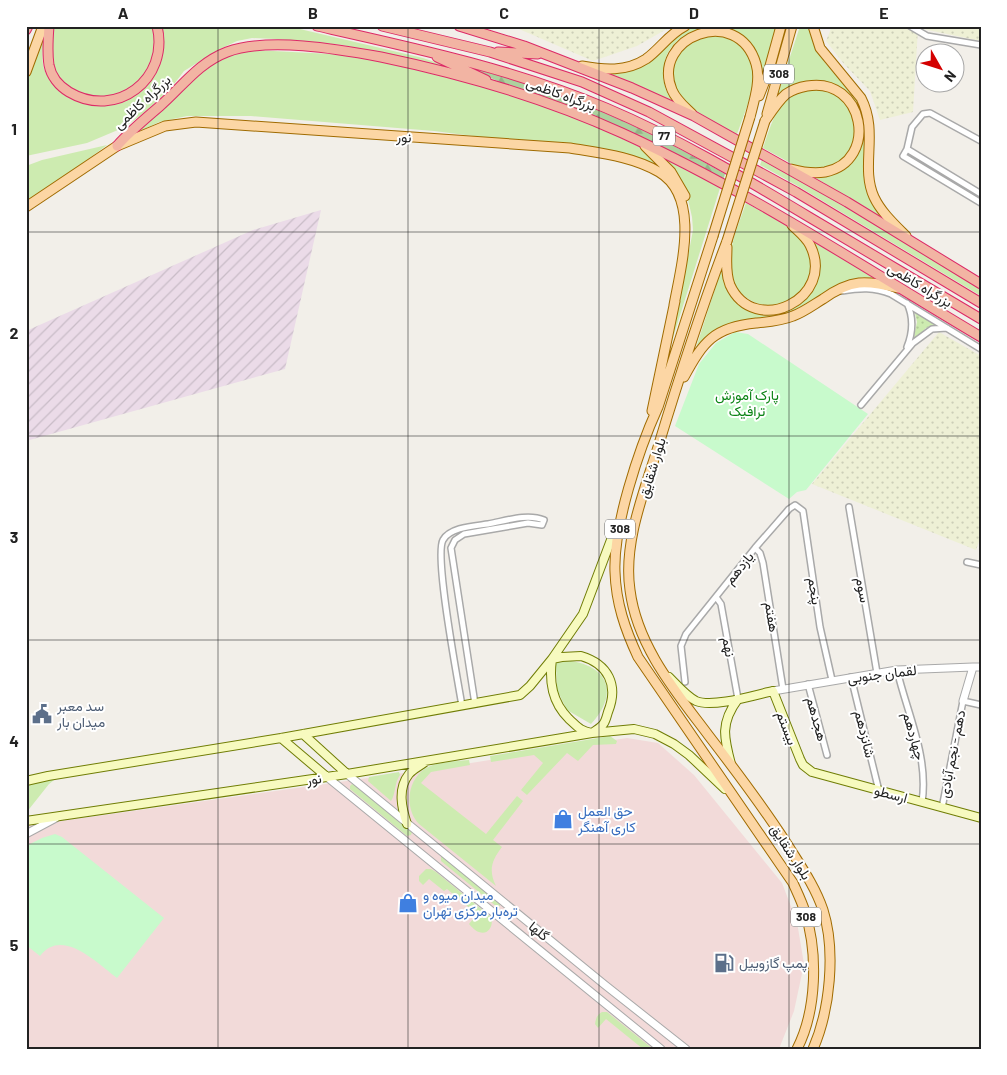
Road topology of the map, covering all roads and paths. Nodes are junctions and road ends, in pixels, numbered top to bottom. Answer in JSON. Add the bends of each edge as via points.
{"nodes":[{"id":1,"x":28,"y":26,"type":"edge"},
{"id":2,"x":43,"y":26,"type":"edge"},
{"id":3,"x":50,"y":26,"type":"edge"},
{"id":4,"x":157,"y":26,"type":"edge"},
{"id":5,"x":317,"y":26,"type":"edge"},
{"id":6,"x":382,"y":26,"type":"edge"},
{"id":7,"x":398,"y":26,"type":"edge"},
{"id":8,"x":459,"y":26,"type":"edge"},
{"id":9,"x":685,"y":26,"type":"edge"},
{"id":10,"x":781,"y":26,"type":"edge"},
{"id":11,"x":792,"y":26,"type":"edge"},
{"id":12,"x":813,"y":26,"type":"edge"},
{"id":13,"x":910,"y":26,"type":"edge"},
{"id":14,"x":26,"y":30,"type":"edge"},
{"id":15,"x":427,"y":37,"type":"junction"},
{"id":16,"x":981,"y":45,"type":"edge"},
{"id":17,"x":419,"y":49,"type":"junction"},
{"id":18,"x":490,"y":52,"type":"junction"},
{"id":19,"x":548,"y":55,"type":"junction"},
{"id":20,"x":575,"y":65,"type":"junction"},
{"id":21,"x":26,"y":72,"type":"edge"},
{"id":22,"x":496,"y":85,"type":"junction"},
{"id":23,"x":694,"y":116,"type":"junction"},
{"id":24,"x":750,"y":117,"type":"junction"},
{"id":25,"x":765,"y":121,"type":"junction"},
{"id":26,"x":981,"y":141,"type":"edge"},
{"id":27,"x":641,"y":142,"type":"junction"},
{"id":28,"x":117,"y":146,"type":"junction"},
{"id":29,"x":907,"y":148,"type":"junction"},
{"id":30,"x":791,"y":169,"type":"junction"},
{"id":31,"x":981,"y":194,"type":"edge"},
{"id":32,"x":981,"y":203,"type":"edge"},
{"id":33,"x":26,"y":207,"type":"edge"},
{"id":34,"x":786,"y":220,"type":"junction"},
{"id":35,"x":909,"y":240,"type":"junction"},
{"id":36,"x":726,"y":241,"type":"junction"},
{"id":37,"x":981,"y":284,"type":"edge"},
{"id":38,"x":900,"y":289,"type":"junction"},
{"id":39,"x":830,"y":294,"type":"junction"},
{"id":40,"x":981,"y":302,"type":"edge"},
{"id":41,"x":907,"y":303,"type":"junction"},
{"id":42,"x":674,"y":305,"type":"junction"},
{"id":43,"x":981,"y":319,"type":"edge"},
{"id":44,"x":948,"y":328,"type":"junction"},
{"id":45,"x":981,"y":337,"type":"edge"},
{"id":46,"x":981,"y":348,"type":"edge"},
{"id":47,"x":906,"y":350,"type":"junction"},
{"id":48,"x":673,"y":397,"type":"junction"},
{"id":49,"x":861,"y":405,"type":"dead end"},
{"id":50,"x":650,"y":425,"type":"junction"},
{"id":51,"x":624,"y":504,"type":"junction"},
{"id":52,"x":796,"y":505,"type":"joint"},
{"id":53,"x":849,"y":507,"type":"dead end"},
{"id":54,"x":754,"y":548,"type":"junction"},
{"id":55,"x":967,"y":562,"type":"dead end"},
{"id":56,"x":981,"y":565,"type":"edge"},
{"id":57,"x":716,"y":597,"type":"junction"},
{"id":58,"x":552,"y":659,"type":"junction"},
{"id":59,"x":977,"y":667,"type":"edge"},
{"id":60,"x":897,"y":670,"type":"junction"},
{"id":61,"x":662,"y":671,"type":"junction"},
{"id":62,"x":877,"y":673,"type":"junction"},
{"id":63,"x":851,"y":677,"type":"junction"},
{"id":64,"x":832,"y":680,"type":"junction"},
{"id":65,"x":685,"y":682,"type":"dead end"},
{"id":66,"x":808,"y":684,"type":"junction"},
{"id":67,"x":784,"y":689,"type":"junction"},
{"id":68,"x":773,"y":691,"type":"junction"},
{"id":69,"x":738,"y":699,"type":"junction"},
{"id":70,"x":963,"y":701,"type":"junction"},
{"id":71,"x":475,"y":704,"type":"junction"},
{"id":72,"x":981,"y":705,"type":"edge"},
{"id":73,"x":462,"y":706,"type":"junction"},
{"id":74,"x":596,"y":733,"type":"junction"},
{"id":75,"x":303,"y":734,"type":"junction"},
{"id":76,"x":281,"y":738,"type":"junction"},
{"id":77,"x":826,"y":755,"type":"dead end"},
{"id":78,"x":428,"y":760,"type":"junction"},
{"id":79,"x":803,"y":765,"type":"joint"},
{"id":80,"x":733,"y":768,"type":"junction"},
{"id":81,"x":347,"y":774,"type":"junction"},
{"id":82,"x":327,"y":776,"type":"junction"},
{"id":83,"x":26,"y":781,"type":"edge"},
{"id":84,"x":879,"y":790,"type":"junction"},
{"id":85,"x":737,"y":800,"type":"junction"},
{"id":86,"x":922,"y":802,"type":"junction"},
{"id":87,"x":942,"y":808,"type":"junction"},
{"id":88,"x":57,"y":817,"type":"junction"},
{"id":89,"x":981,"y":818,"type":"edge"},
{"id":90,"x":26,"y":821,"type":"edge"},
{"id":91,"x":407,"y":824,"type":"junction"},
{"id":92,"x":26,"y":834,"type":"edge"},
{"id":93,"x":518,"y":914,"type":"junction"},
{"id":94,"x":509,"y":925,"type":"junction"},
{"id":95,"x":566,"y":953,"type":"junction"},
{"id":96,"x":557,"y":964,"type":"junction"},
{"id":97,"x":605,"y":985,"type":"junction"},
{"id":98,"x":596,"y":996,"type":"junction"},
{"id":99,"x":661,"y":1049,"type":"edge"},
{"id":100,"x":686,"y":1049,"type":"edge"},
{"id":101,"x":797,"y":1049,"type":"edge"},
{"id":102,"x":813,"y":1049,"type":"edge"}],
"edges":[{"from":1,"to":14,"type":"highway"},
{"from":2,"to":21,"type":"main road"},
{"from":3,"to":4,"type":"highway","via":[[49,65],[57,82],[79,98],[99,101],[126,96],[149,76],[160,46]]},
{"from":5,"to":17,"type":"highway","name":"بزرگراه کاظمی","number":"77"},
{"from":6,"to":15,"type":"highway","name":"بزرگراه کاظمی","number":"77"},
{"from":7,"to":15,"type":"highway"},
{"from":8,"to":19,"type":"highway"},
{"from":9,"to":20,"type":"main road","via":[[645,59],[618,70]]},
{"from":10,"to":24,"type":"main road","name":"بلوار شقایق","number":"308","via":[[768,73]]},
{"from":11,"to":25,"type":"main road","name":"بلوار شقایق","number":"308"},
{"from":12,"to":35,"type":"main road","via":[[820,48],[861,98],[868,115],[873,196]]},
{"from":13,"to":16,"type":"street","via":[[927,36]]},
{"from":15,"to":18,"type":"highway","name":"بزرگراه کاظمی","number":"77"},
{"from":17,"to":22,"type":"highway"},
{"from":17,"to":43,"type":"highway","name":"بزرگراه کاظمی","number":"77","via":[[523,78],[606,108],[644,126],[754,184]]},
{"from":18,"to":19,"type":"highway"},
{"from":18,"to":40,"type":"highway","name":"بزرگراه کاظمی","number":"77","via":[[582,82],[649,112],[796,192]]},
{"from":19,"to":20,"type":"highway"},
{"from":20,"to":23,"type":"highway"},
{"from":22,"to":27,"type":"highway","name":"بزرگراه کاظمی"},
{"from":22,"to":28,"type":"highway","name":"بزرگراه کاظمی","via":[[341,50],[250,46],[217,56],[199,68]]},
{"from":23,"to":24,"type":"main road","via":[[680,103],[672,89],[671,61],[685,41],[712,31],[725,32],[739,39],[751,51],[757,65],[757,82]]},
{"from":23,"to":30,"type":"highway"},
{"from":24,"to":50,"type":"main road","name":"بلوار شقایق","number":"308","bridge":true},
{"from":25,"to":30,"type":"main road","via":[[787,94],[816,84],[840,92],[854,108],[859,118],[860,135],[844,163],[824,172]]},
{"from":25,"to":36,"type":"main road","name":"بلوار شقایق","number":"308","bridge":true},
{"from":26,"to":29,"type":"street","via":[[930,113],[923,114],[912,127]]},
{"from":27,"to":34,"type":"highway","name":"بزرگراه کاظمی"},
{"from":27,"to":42,"type":"main road","via":[[674,177],[683,192],[689,213],[688,249]]},
{"from":28,"to":33,"type":"main road","name":"نور"},
{"from":28,"to":42,"type":"main road","name":"نور","via":[[165,126],[196,122],[544,145],[626,159],[664,175],[684,211],[686,228]]},
{"from":29,"to":31,"type":"street"},
{"from":29,"to":32,"type":"street","via":[[903,156]]},
{"from":30,"to":35,"type":"highway"},
{"from":34,"to":36,"type":"main road","via":[[809,243],[815,271],[811,285],[802,297],[781,309],[750,306],[734,292],[727,274]]},
{"from":34,"to":38,"type":"highway","name":"بزرگراه کاظمی"},
{"from":35,"to":37,"type":"highway"},
{"from":36,"to":48,"type":"main road","name":"بلوار شقایق","number":"308"},
{"from":38,"to":39,"type":"main road","via":[[863,282]]},
{"from":38,"to":45,"type":"highway","name":"بزرگراه کاظمی"},
{"from":39,"to":41,"type":"street","via":[[879,289]]},
{"from":39,"to":48,"type":"main road","via":[[785,320],[734,326],[716,335],[697,353]]},
{"from":41,"to":44,"type":"street"},
{"from":41,"to":47,"type":"street","via":[[912,331]]},
{"from":42,"to":50,"type":"main road"},
{"from":44,"to":46,"type":"street"},
{"from":44,"to":47,"type":"street","via":[[932,329]]},
{"from":47,"to":49,"type":"street"},
{"from":48,"to":61,"type":"main road","name":"بلوار شقایق","number":"308","via":[[644,490],[630,543],[628,566],[634,612]]},
{"from":50,"to":51,"type":"main road","name":"بلوار شقایق","number":"308"},
{"from":51,"to":58,"type":"main road","via":[[583,614]]},
{"from":51,"to":85,"type":"main road","name":"بلوار شقایق","number":"308","via":[[615,571],[624,626],[638,657]]},
{"from":52,"to":54,"type":"street","name":"یازدهم"},
{"from":52,"to":64,"type":"street","name":"پنجم","via":[[803,511],[820,627]]},
{"from":53,"to":62,"type":"street","name":"سوم"},
{"from":54,"to":57,"type":"street","name":"یازدهم"},
{"from":54,"to":67,"type":"street","name":"هفتم","via":[[760,553],[763,563]]},
{"from":55,"to":56,"type":"street"},
{"from":57,"to":65,"type":"street","name":"یازدهم","via":[[686,634],[681,646]]},
{"from":57,"to":69,"type":"street","name":"نهم","via":[[721,604]]},
{"from":58,"to":71,"type":"main road","via":[[520,695]]},
{"from":58,"to":74,"type":"main road","via":[[551,682],[560,710],[580,730]]},
{"from":58,"to":74,"type":"main road","via":[[581,656],[597,663],[606,673],[612,691],[611,704],[605,723]]},
{"from":59,"to":60,"type":"street","name":"لقمان جنوبی"},
{"from":59,"to":70,"type":"street","name":"لقمان جنوبی"},
{"from":60,"to":62,"type":"street","name":"لقمان جنوبی"},
{"from":60,"to":86,"type":"street","name":"چهاردهم","via":[[922,762],[925,785]]},
{"from":61,"to":69,"type":"main road","name":"لقمان جنوبی","via":[[695,700],[712,703]]},
{"from":61,"to":80,"type":"main road","name":"بلوار شقایق"},
{"from":62,"to":63,"type":"street","name":"لقمان جنوبی"},
{"from":63,"to":64,"type":"street","name":"لقمان جنوبی"},
{"from":63,"to":84,"type":"street","name":"شانزدهم"},
{"from":64,"to":66,"type":"street","name":"لقمان جنوبی"},
{"from":66,"to":67,"type":"street","name":"لقمان جنوبی"},
{"from":66,"to":77,"type":"street","name":"هجدهم"},
{"from":67,"to":68,"type":"street","name":"لقمان جنوبی"},
{"from":68,"to":69,"type":"main road","name":"لقمان جنوبی"},
{"from":68,"to":79,"type":"main road","name":"بیستم"},
{"from":69,"to":80,"type":"main road","via":[[724,728]]},
{"from":70,"to":72,"type":"street"},
{"from":70,"to":87,"type":"street","name":"دهم - نجم آبادی"},
{"from":71,"to":73,"type":"main road"},
{"from":71,"to":73,"type":"street","via":[[451,548],[455,540],[464,534],[528,523],[542,525],[544,520],[539,518],[527,517],[464,528],[450,533],[443,540],[442,579]]},
{"from":73,"to":75,"type":"main road"},
{"from":74,"to":78,"type":"main road","name":"نور"},
{"from":74,"to":85,"type":"main road","name":"نور","via":[[634,729],[655,734],[689,755]]},
{"from":75,"to":76,"type":"main road"},
{"from":75,"to":81,"type":"main road"},
{"from":76,"to":82,"type":"main road"},
{"from":76,"to":83,"type":"main road"},
{"from":78,"to":81,"type":"main road","name":"نور"},
{"from":78,"to":91,"type":"main road","via":[[409,774],[404,783],[401,804]]},
{"from":79,"to":84,"type":"main road","name":"ارسطو","via":[[812,772]]},
{"from":80,"to":102,"type":"main road","name":"بلوار شقایق","via":[[806,873],[824,912],[830,975],[821,1031]]},
{"from":81,"to":82,"type":"main road","name":"نور"},
{"from":81,"to":91,"type":"street","name":"گلها"},
{"from":82,"to":88,"type":"main road","name":"نور"},
{"from":82,"to":94,"type":"street","name":"گلها"},
{"from":84,"to":86,"type":"main road","name":"ارسطو"},
{"from":85,"to":101,"type":"main road","name":"بلوار شقایق","number":"308","via":[[792,883],[805,911],[812,940],[814,970],[806,1029]]},
{"from":86,"to":87,"type":"main road","name":"ارسطو"},
{"from":87,"to":89,"type":"main road","name":"ارسطو"},
{"from":88,"to":90,"type":"main road","name":"نور"},
{"from":88,"to":92,"type":"street"},
{"from":91,"to":93,"type":"street","name":"گلها"},
{"from":93,"to":94,"type":"street"},
{"from":93,"to":95,"type":"street","name":"گلها"},
{"from":94,"to":96,"type":"street","name":"گلها"},
{"from":95,"to":96,"type":"street"},
{"from":95,"to":97,"type":"street","name":"گلها"},
{"from":96,"to":98,"type":"street","name":"گلها"},
{"from":97,"to":98,"type":"street"},
{"from":97,"to":100,"type":"street","name":"گلها"},
{"from":98,"to":99,"type":"street","name":"گلها"}]}
